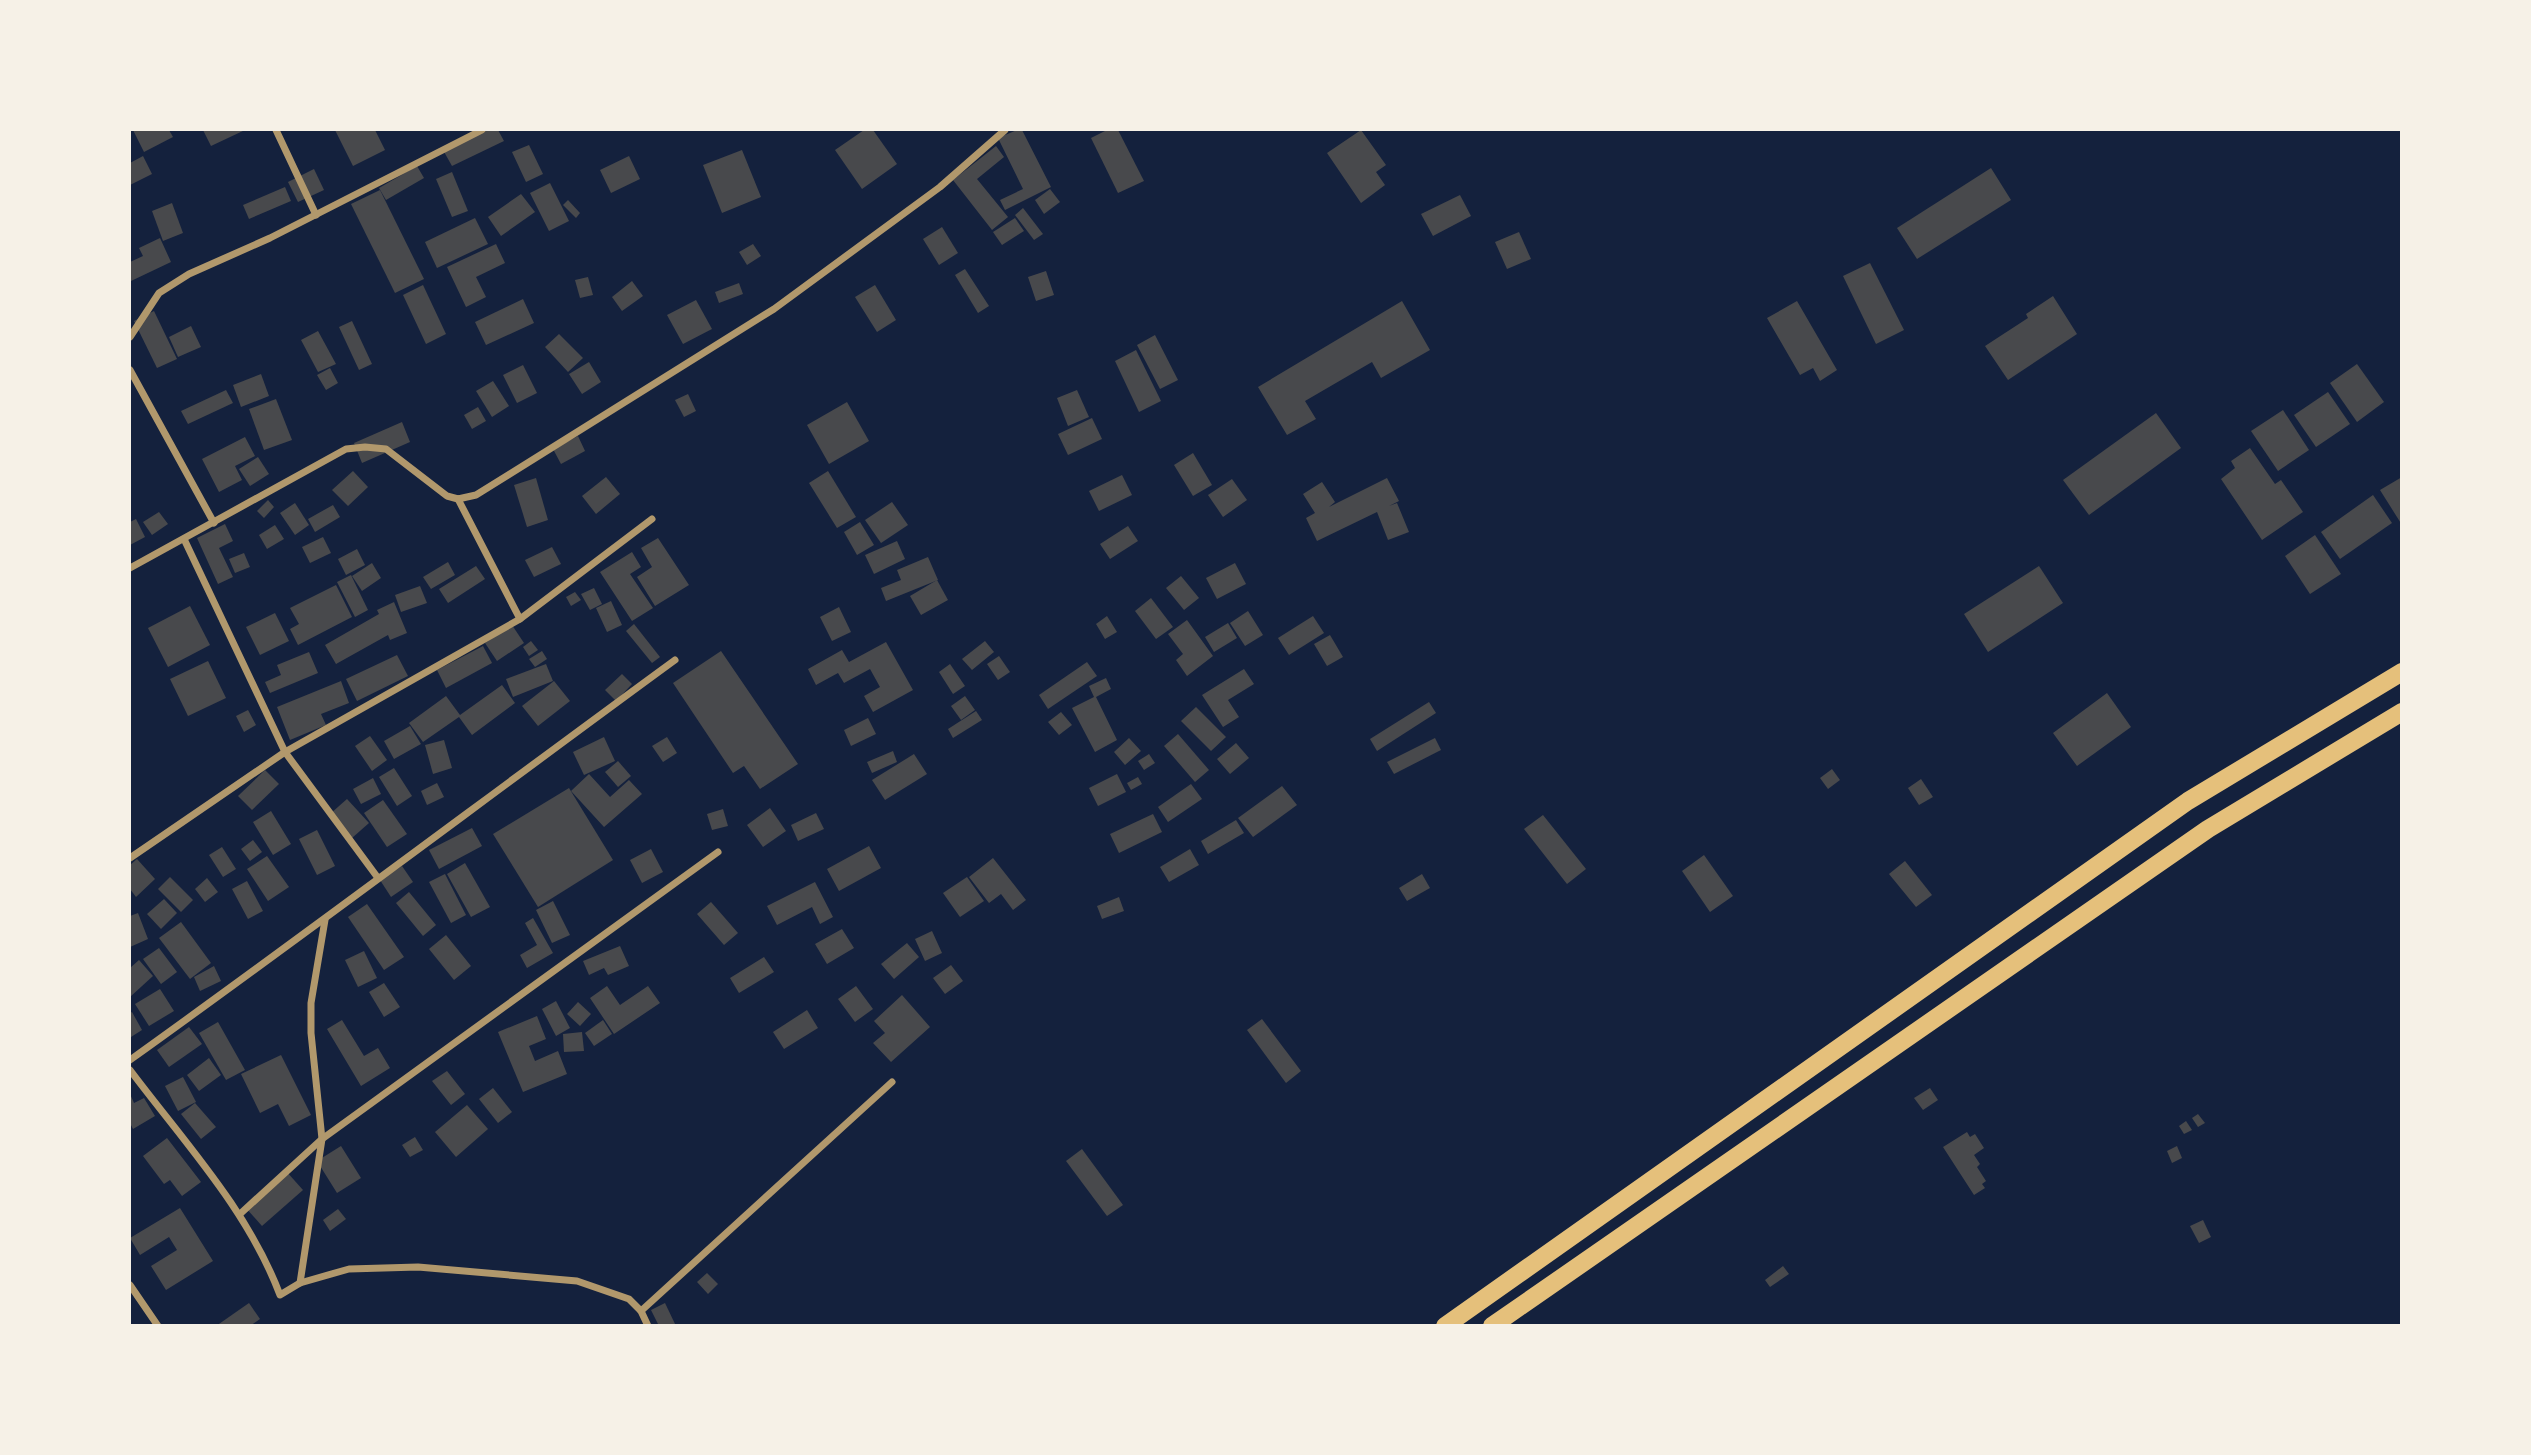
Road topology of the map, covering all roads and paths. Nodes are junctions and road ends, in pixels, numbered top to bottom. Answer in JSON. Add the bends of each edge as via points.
{"nodes":[{"id":1,"x":276,"y":130,"type":"edge"},
{"id":2,"x":482,"y":130,"type":"edge"},
{"id":3,"x":1005,"y":130,"type":"edge"},
{"id":4,"x":316,"y":215,"type":"junction"},
{"id":5,"x":130,"y":337,"type":"edge"},
{"id":6,"x":130,"y":370,"type":"edge"},
{"id":7,"x":458,"y":499,"type":"junction"},
{"id":8,"x":652,"y":519,"type":"dead end"},
{"id":9,"x":214,"y":523,"type":"junction"},
{"id":10,"x":184,"y":539,"type":"junction"},
{"id":11,"x":130,"y":568,"type":"edge"},
{"id":12,"x":520,"y":619,"type":"junction"},
{"id":13,"x":675,"y":660,"type":"dead end"},
{"id":14,"x":2402,"y":672,"type":"edge"},
{"id":15,"x":2402,"y":712,"type":"edge"},
{"id":16,"x":285,"y":752,"type":"junction"},
{"id":17,"x":718,"y":852,"type":"dead end"},
{"id":18,"x":130,"y":858,"type":"edge"},
{"id":19,"x":378,"y":878,"type":"junction"},
{"id":20,"x":325,"y":920,"type":"junction"},
{"id":21,"x":130,"y":1060,"type":"edge"},
{"id":22,"x":130,"y":1070,"type":"edge"},
{"id":23,"x":892,"y":1082,"type":"dead end"},
{"id":24,"x":322,"y":1139,"type":"junction"},
{"id":25,"x":240,"y":1214,"type":"junction"},
{"id":26,"x":300,"y":1283,"type":"junction"},
{"id":27,"x":130,"y":1285,"type":"edge"},
{"id":28,"x":641,"y":1311,"type":"junction"},
{"id":29,"x":158,"y":1325,"type":"edge"},
{"id":30,"x":648,"y":1325,"type":"edge"},
{"id":31,"x":1446,"y":1325,"type":"edge"},
{"id":32,"x":1492,"y":1325,"type":"edge"}],
"edges":[{"from":1,"to":4,"type":"street"},
{"from":2,"to":4,"type":"street"},
{"from":3,"to":7,"type":"street","via":[[940,187],[774,309],[476,495]]},
{"from":4,"to":5,"type":"street","via":[[189,274],[159,293]]},
{"from":6,"to":9,"type":"street"},
{"from":7,"to":9,"type":"street","via":[[447,496],[386,449],[365,447],[346,449]]},
{"from":7,"to":12,"type":"street"},
{"from":8,"to":12,"type":"street"},
{"from":9,"to":10,"type":"street"},
{"from":10,"to":11,"type":"street"},
{"from":10,"to":16,"type":"street"},
{"from":12,"to":16,"type":"street"},
{"from":13,"to":19,"type":"street"},
{"from":14,"to":31,"type":"main road","via":[[2188,801]]},
{"from":15,"to":32,"type":"main road","via":[[2208,829]]},
{"from":16,"to":18,"type":"street"},
{"from":16,"to":19,"type":"street"},
{"from":17,"to":24,"type":"street"},
{"from":19,"to":20,"type":"street"},
{"from":20,"to":21,"type":"street"},
{"from":20,"to":24,"type":"street","via":[[311,1003]]},
{"from":22,"to":25,"type":"street"},
{"from":23,"to":28,"type":"street"},
{"from":24,"to":25,"type":"street"},
{"from":24,"to":26,"type":"street"},
{"from":25,"to":26,"type":"street","via":[[280,1295]]},
{"from":26,"to":28,"type":"street","via":[[349,1269],[432,1268],[577,1281],[629,1299]]},
{"from":27,"to":29,"type":"street"},
{"from":28,"to":30,"type":"street"}]}
